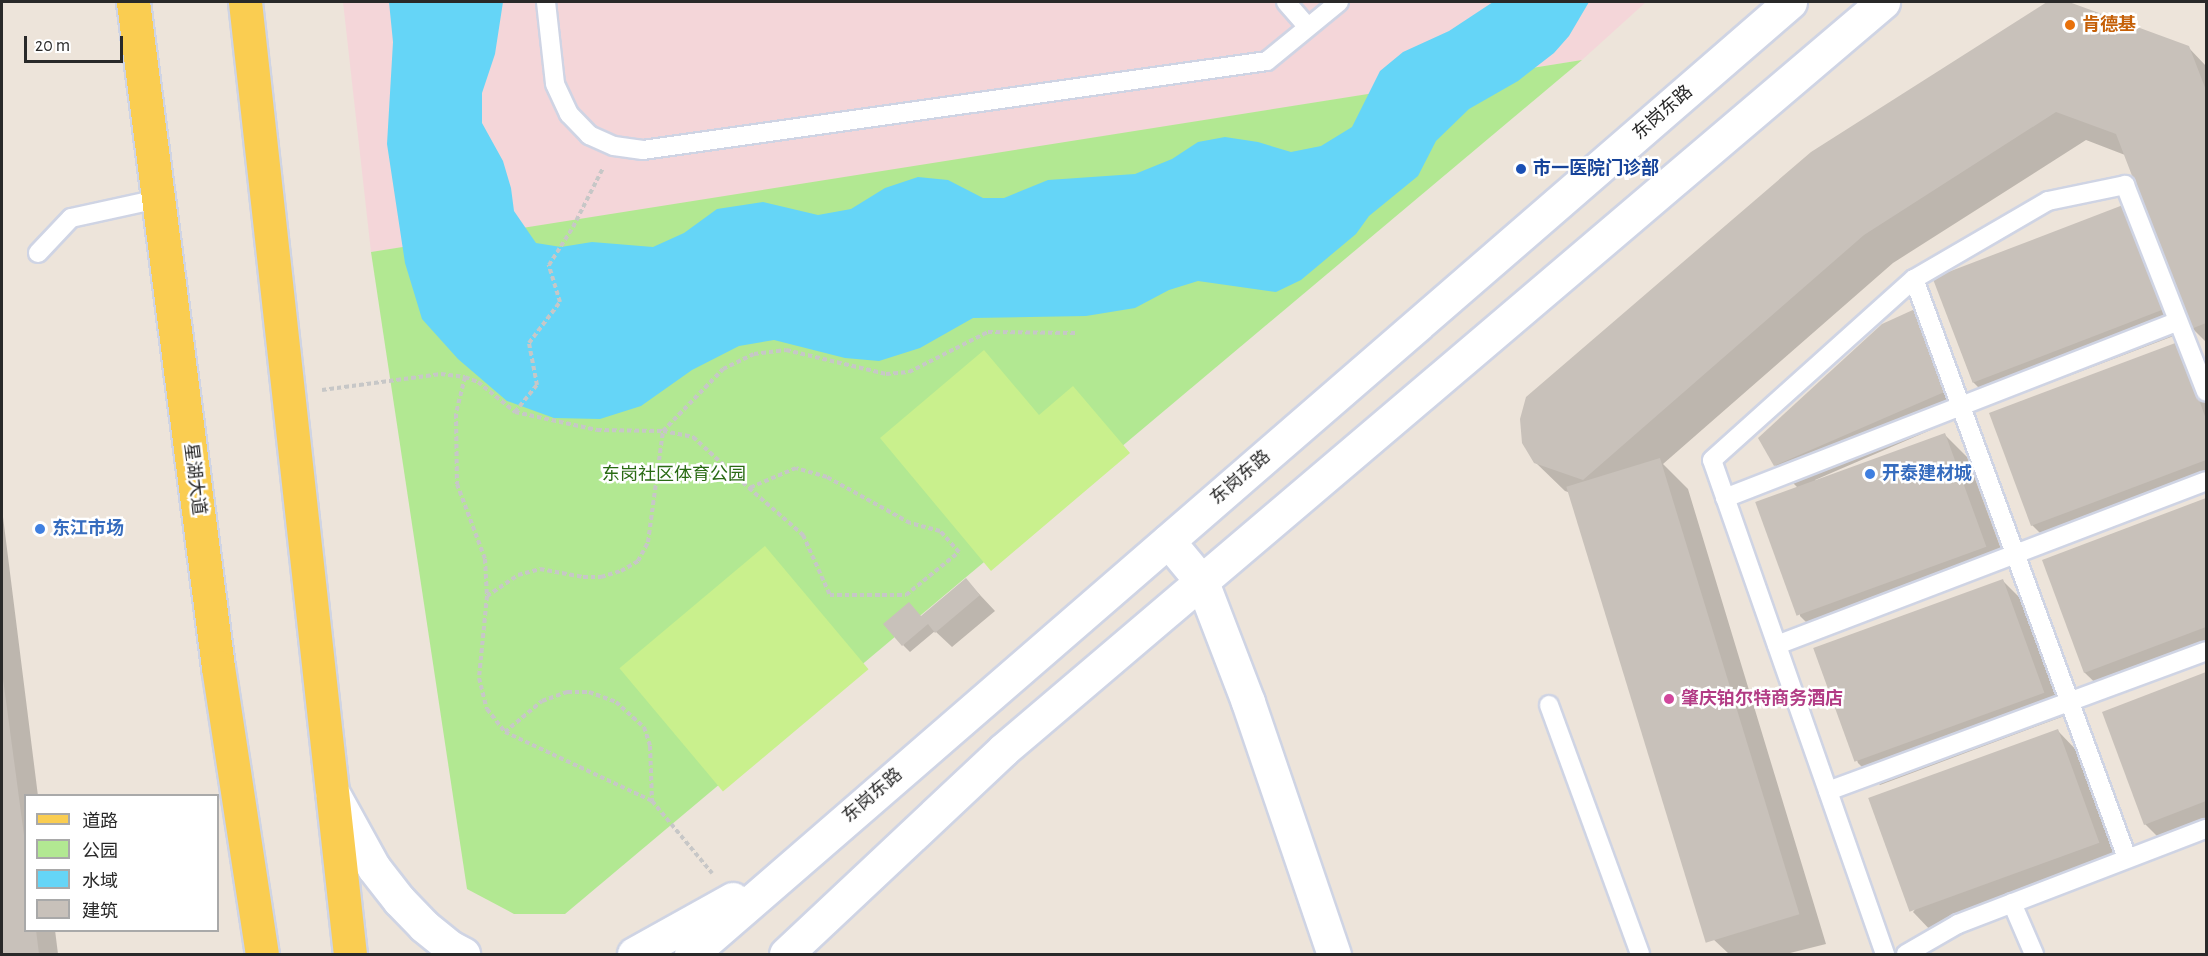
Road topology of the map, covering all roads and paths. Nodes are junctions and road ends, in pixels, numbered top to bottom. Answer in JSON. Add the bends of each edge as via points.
{"nodes":[{"id":1,"x":133,"y":2,"type":"edge"},
{"id":2,"x":245,"y":2,"type":"edge"},
{"id":3,"x":546,"y":2,"type":"edge"},
{"id":4,"x":1286,"y":2,"type":"edge"},
{"id":5,"x":1338,"y":2,"type":"edge"},
{"id":6,"x":1883,"y":2,"type":"edge"},
{"id":7,"x":1785,"y":3,"type":"edge"},
{"id":8,"x":1308,"y":27,"type":"junction"},
{"id":9,"x":614,"y":146,"type":"junction"},
{"id":10,"x":158,"y":199,"type":"junction"},
{"id":11,"x":38,"y":253,"type":"dead end"},
{"id":12,"x":1914,"y":279,"type":"junction"},
{"id":13,"x":2178,"y":321,"type":"junction"},
{"id":14,"x":1075,"y":333,"type":"dead end"},
{"id":15,"x":465,"y":377,"type":"junction"},
{"id":16,"x":2206,"y":392,"type":"edge"},
{"id":17,"x":288,"y":394,"type":"junction"},
{"id":18,"x":1961,"y":406,"type":"junction"},
{"id":19,"x":515,"y":412,"type":"junction"},
{"id":20,"x":663,"y":431,"type":"junction"},
{"id":21,"x":2206,"y":480,"type":"edge"},
{"id":22,"x":749,"y":488,"type":"junction"},
{"id":23,"x":1725,"y":498,"type":"junction"},
{"id":24,"x":1168,"y":541,"type":"junction"},
{"id":25,"x":2015,"y":554,"type":"junction"},
{"id":26,"x":1202,"y":582,"type":"junction"},
{"id":27,"x":487,"y":596,"type":"junction"},
{"id":28,"x":1777,"y":645,"type":"junction"},
{"id":29,"x":2206,"y":651,"type":"edge"},
{"id":30,"x":2070,"y":702,"type":"junction"},
{"id":31,"x":1550,"y":705,"type":"dead end"},
{"id":32,"x":504,"y":732,"type":"junction"},
{"id":33,"x":332,"y":792,"type":"junction"},
{"id":34,"x":1828,"y":792,"type":"junction"},
{"id":35,"x":652,"y":801,"type":"junction"},
{"id":36,"x":2206,"y":829,"type":"edge"},
{"id":37,"x":2127,"y":858,"type":"junction"},
{"id":38,"x":792,"y":866,"type":"junction"},
{"id":39,"x":734,"y":899,"type":"junction"},
{"id":40,"x":2012,"y":903,"type":"junction"},
{"id":41,"x":262,"y":954,"type":"edge"},
{"id":42,"x":350,"y":954,"type":"edge"},
{"id":43,"x":463,"y":954,"type":"edge"},
{"id":44,"x":634,"y":954,"type":"edge"},
{"id":45,"x":691,"y":954,"type":"edge"},
{"id":46,"x":786,"y":954,"type":"edge"},
{"id":47,"x":1334,"y":954,"type":"edge"},
{"id":48,"x":1640,"y":954,"type":"edge"},
{"id":49,"x":1885,"y":954,"type":"edge"},
{"id":50,"x":1906,"y":954,"type":"edge"},
{"id":51,"x":2034,"y":954,"type":"edge"}],
"edges":[{"from":1,"to":10,"type":"main road","name":"星湖大道"},
{"from":2,"to":17,"type":"main road"},
{"from":3,"to":9,"type":"lane","via":[[555,84],[569,114],[589,135]]},
{"from":4,"to":8,"type":"lane"},
{"from":5,"to":8,"type":"lane"},
{"from":6,"to":26,"type":"main road"},
{"from":7,"to":24,"type":"main road","name":"东岗东路"},
{"from":8,"to":9,"type":"lane","via":[[1267,61],[643,150]]},
{"from":9,"to":19,"type":"path","via":[[549,265],[560,302],[528,343],[537,385]]},
{"from":10,"to":11,"type":"lane","via":[[71,218]]},
{"from":10,"to":41,"type":"main road","name":"星湖大道","via":[[218,667]]},
{"from":12,"to":13,"type":"lane","via":[[2048,201],[2124,185]]},
{"from":12,"to":18,"type":"lane"},
{"from":12,"to":23,"type":"lane","via":[[1712,460]]},
{"from":13,"to":16,"type":"lane"},
{"from":13,"to":18,"type":"lane"},
{"from":14,"to":20,"type":"path","via":[[988,332],[909,372],[886,374],[786,350],[754,354],[723,369]]},
{"from":15,"to":17,"type":"path","via":[[441,374]]},
{"from":15,"to":19,"type":"path","via":[[478,382]]},
{"from":15,"to":27,"type":"path","via":[[456,414],[457,484],[485,559]]},
{"from":17,"to":33,"type":"main road"},
{"from":18,"to":23,"type":"lane"},
{"from":18,"to":25,"type":"lane"},
{"from":19,"to":20,"type":"path","via":[[597,430]]},
{"from":20,"to":22,"type":"path","via":[[693,437]]},
{"from":20,"to":27,"type":"path","via":[[648,542],[638,561],[601,577],[540,569],[518,575]]},
{"from":21,"to":25,"type":"lane"},
{"from":22,"to":22,"type":"path","via":[[803,535],[830,595],[906,595],[959,552],[940,531],[910,523],[827,477],[796,468]]},
{"from":23,"to":28,"type":"lane"},
{"from":24,"to":26,"type":"main road"},
{"from":24,"to":38,"type":"main road","name":"东岗东路"},
{"from":25,"to":28,"type":"lane"},
{"from":25,"to":30,"type":"lane"},
{"from":26,"to":46,"type":"main road","via":[[1003,750]]},
{"from":26,"to":47,"type":"main road","via":[[1248,702]]},
{"from":27,"to":32,"type":"path","via":[[479,678],[487,709]]},
{"from":28,"to":34,"type":"lane"},
{"from":29,"to":30,"type":"lane"},
{"from":30,"to":34,"type":"lane"},
{"from":30,"to":37,"type":"lane"},
{"from":31,"to":48,"type":"lane"},
{"from":32,"to":35,"type":"path"},
{"from":32,"to":35,"type":"path","via":[[542,701],[567,692],[589,692],[616,702],[644,727],[650,746]]},
{"from":33,"to":42,"type":"main road"},
{"from":33,"to":43,"type":"main road","via":[[374,868],[399,900],[433,933]]},
{"from":34,"to":49,"type":"lane"},
{"from":35,"to":39,"type":"path"},
{"from":36,"to":37,"type":"lane"},
{"from":37,"to":40,"type":"lane"},
{"from":38,"to":39,"type":"main road"},
{"from":38,"to":45,"type":"main road","name":"东岗东路"},
{"from":39,"to":44,"type":"main road"},
{"from":40,"to":50,"type":"lane","via":[[1958,924]]},
{"from":40,"to":51,"type":"lane"}]}
